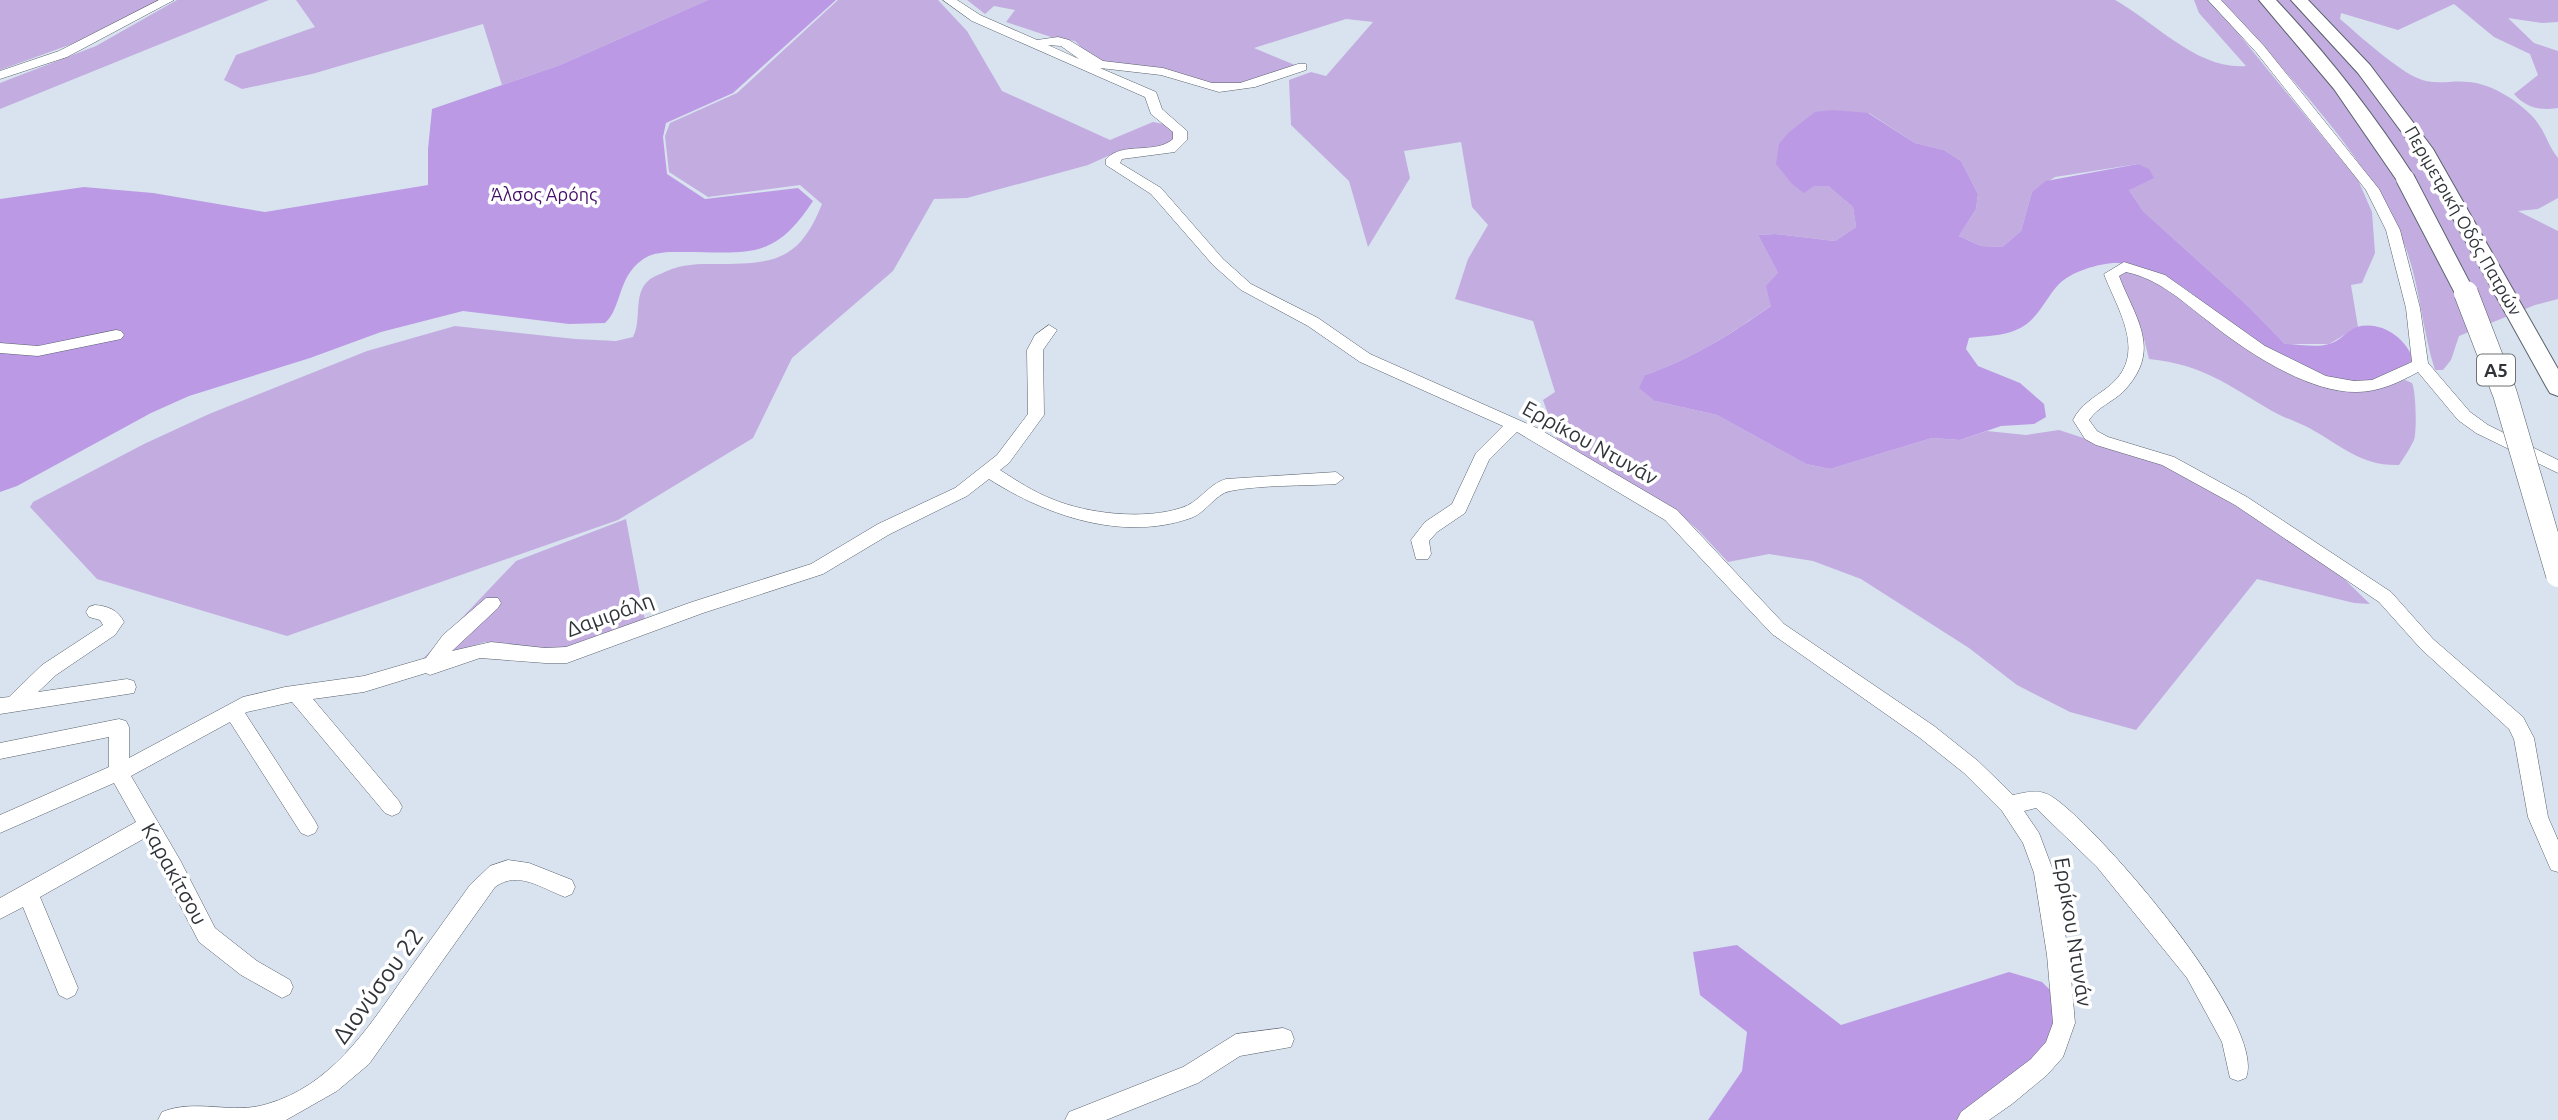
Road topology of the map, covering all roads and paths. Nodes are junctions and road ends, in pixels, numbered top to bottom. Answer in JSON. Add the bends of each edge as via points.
{"nodes":[{"id":1,"x":168,"y":0,"type":"edge"},
{"id":2,"x":949,"y":0,"type":"edge"},
{"id":3,"x":2214,"y":0,"type":"edge"},
{"id":4,"x":2267,"y":0,"type":"edge"},
{"id":5,"x":2299,"y":0,"type":"edge"},
{"id":6,"x":1038,"y":44,"type":"junction"},
{"id":7,"x":1302,"y":67,"type":"dead end"},
{"id":8,"x":0,"y":75,"type":"edge"},
{"id":9,"x":1049,"y":330,"type":"dead end"},
{"id":10,"x":116,"y":335,"type":"dead end"},
{"id":11,"x":0,"y":348,"type":"edge"},
{"id":12,"x":2420,"y":365,"type":"junction"},
{"id":13,"x":2558,"y":388,"type":"edge"},
{"id":14,"x":1513,"y":426,"type":"junction"},
{"id":15,"x":2558,"y":467,"type":"edge"},
{"id":16,"x":988,"y":471,"type":"junction"},
{"id":17,"x":1336,"y":478,"type":"dead end"},
{"id":18,"x":1422,"y":554,"type":"dead end"},
{"id":19,"x":2558,"y":575,"type":"edge"},
{"id":20,"x":492,"y":603,"type":"dead end"},
{"id":21,"x":95,"y":612,"type":"dead end"},
{"id":22,"x":430,"y":667,"type":"junction"},
{"id":23,"x":127,"y":687,"type":"dead end"},
{"id":24,"x":297,"y":694,"type":"junction"},
{"id":25,"x":7,"y":705,"type":"edge"},
{"id":26,"x":233,"y":710,"type":"junction"},
{"id":27,"x":0,"y":751,"type":"edge"},
{"id":28,"x":119,"y":773,"type":"junction"},
{"id":29,"x":2009,"y":805,"type":"junction"},
{"id":30,"x":392,"y":807,"type":"dead end"},
{"id":31,"x":0,"y":824,"type":"edge"},
{"id":32,"x":148,"y":826,"type":"junction"},
{"id":33,"x":308,"y":827,"type":"dead end"},
{"id":34,"x":2558,"y":863,"type":"edge"},
{"id":35,"x":565,"y":887,"type":"dead end"},
{"id":36,"x":28,"y":894,"type":"junction"},
{"id":37,"x":0,"y":909,"type":"edge"},
{"id":38,"x":67,"y":988,"type":"dead end"},
{"id":39,"x":282,"y":988,"type":"dead end"},
{"id":40,"x":1283,"y":1039,"type":"dead end"},
{"id":41,"x":2238,"y":1070,"type":"dead end"},
{"id":42,"x":170,"y":1120,"type":"edge"},
{"id":43,"x":1077,"y":1120,"type":"edge"},
{"id":44,"x":1969,"y":1120,"type":"edge"}],
"edges":[{"from":1,"to":8,"type":"street","via":[[64,54]]},
{"from":2,"to":6,"type":"street","name":"Ερρίκου Ντυνάν","via":[[976,18]]},
{"from":3,"to":12,"type":"street","via":[[2372,189],[2393,230],[2413,308]]},
{"from":4,"to":19,"type":"highway","name":"Περιμετρική Οδός Πατρών","number":"Α5","bridge":true,"via":[[2305,40],[2374,128],[2452,265],[2483,334],[2530,471]]},
{"from":5,"to":13,"type":"highway","name":"Περιμετρική Οδός Πατρών","number":"Α5","via":[[2379,87],[2424,149]]},
{"from":6,"to":7,"type":"street","via":[[1064,41],[1085,59],[1102,65],[1154,71],[1222,89]]},
{"from":6,"to":14,"type":"street","name":"Ερρίκου Ντυνάν","via":[[1151,95],[1154,108],[1180,131],[1180,140],[1166,150],[1118,155],[1113,165],[1156,191],[1238,282],[1314,322],[1365,358]]},
{"from":9,"to":16,"type":"street","name":"Δαμιράλη","via":[[1035,350],[1035,415],[1013,447]]},
{"from":10,"to":11,"type":"street","via":[[38,351]]},
{"from":12,"to":15,"type":"street","via":[[2464,416]]},
{"from":12,"to":34,"type":"street","via":[[2376,384],[2334,385],[2261,350],[2162,278],[2124,267],[2110,274],[2135,325],[2137,355],[2117,387],[2081,420],[2091,435],[2102,441],[2168,461],[2241,501],[2385,597],[2427,644],[2516,723],[2524,738],[2538,817]]},
{"from":14,"to":18,"type":"street","via":[[1482,457],[1459,508],[1420,540]]},
{"from":14,"to":29,"type":"street","name":"Ερρίκου Ντυνάν","via":[[1533,433],[1671,514],[1778,629],[1927,732]]},
{"from":16,"to":17,"type":"street","via":[[1054,507],[1132,520],[1189,513],[1226,485]]},
{"from":16,"to":22,"type":"street","name":"Δαμιράλη","via":[[961,492],[803,575],[567,655],[486,650]]},
{"from":20,"to":22,"type":"street","via":[[449,640]]},
{"from":21,"to":25,"type":"street","via":[[105,613],[115,622],[109,630]]},
{"from":22,"to":24,"type":"street","name":"Δαμιράλη","via":[[364,684]]},
{"from":23,"to":25,"type":"street"},
{"from":24,"to":26,"type":"street","name":"Δαμιράλη","via":[[256,700]]},
{"from":24,"to":30,"type":"street"},
{"from":26,"to":28,"type":"street","name":"Δαμιράλη"},
{"from":26,"to":33,"type":"street"},
{"from":27,"to":28,"type":"street","name":"Καρακίτσου","via":[[119,727]]},
{"from":28,"to":31,"type":"street","name":"Δαμιράλη"},
{"from":28,"to":32,"type":"street","name":"Καρακίτσου"},
{"from":29,"to":41,"type":"street","via":[[2037,799],[2047,804],[2104,860],[2195,971],[2233,1039]]},
{"from":29,"to":44,"type":"street","name":"Ερρίκου Ντυνάν","via":[[2032,839],[2044,873],[2064,1023],[2054,1049],[2039,1067]]},
{"from":32,"to":36,"type":"street"},
{"from":32,"to":39,"type":"street","name":"Καρακίτσου","via":[[207,935]]},
{"from":35,"to":42,"type":"street","name":"Διονύσου 22","via":[[517,869],[493,874],[361,1056],[304,1098],[264,1117]]},
{"from":36,"to":37,"type":"street"},
{"from":36,"to":38,"type":"street"},
{"from":40,"to":43,"type":"street","via":[[1236,1045],[1190,1075]]}]}
